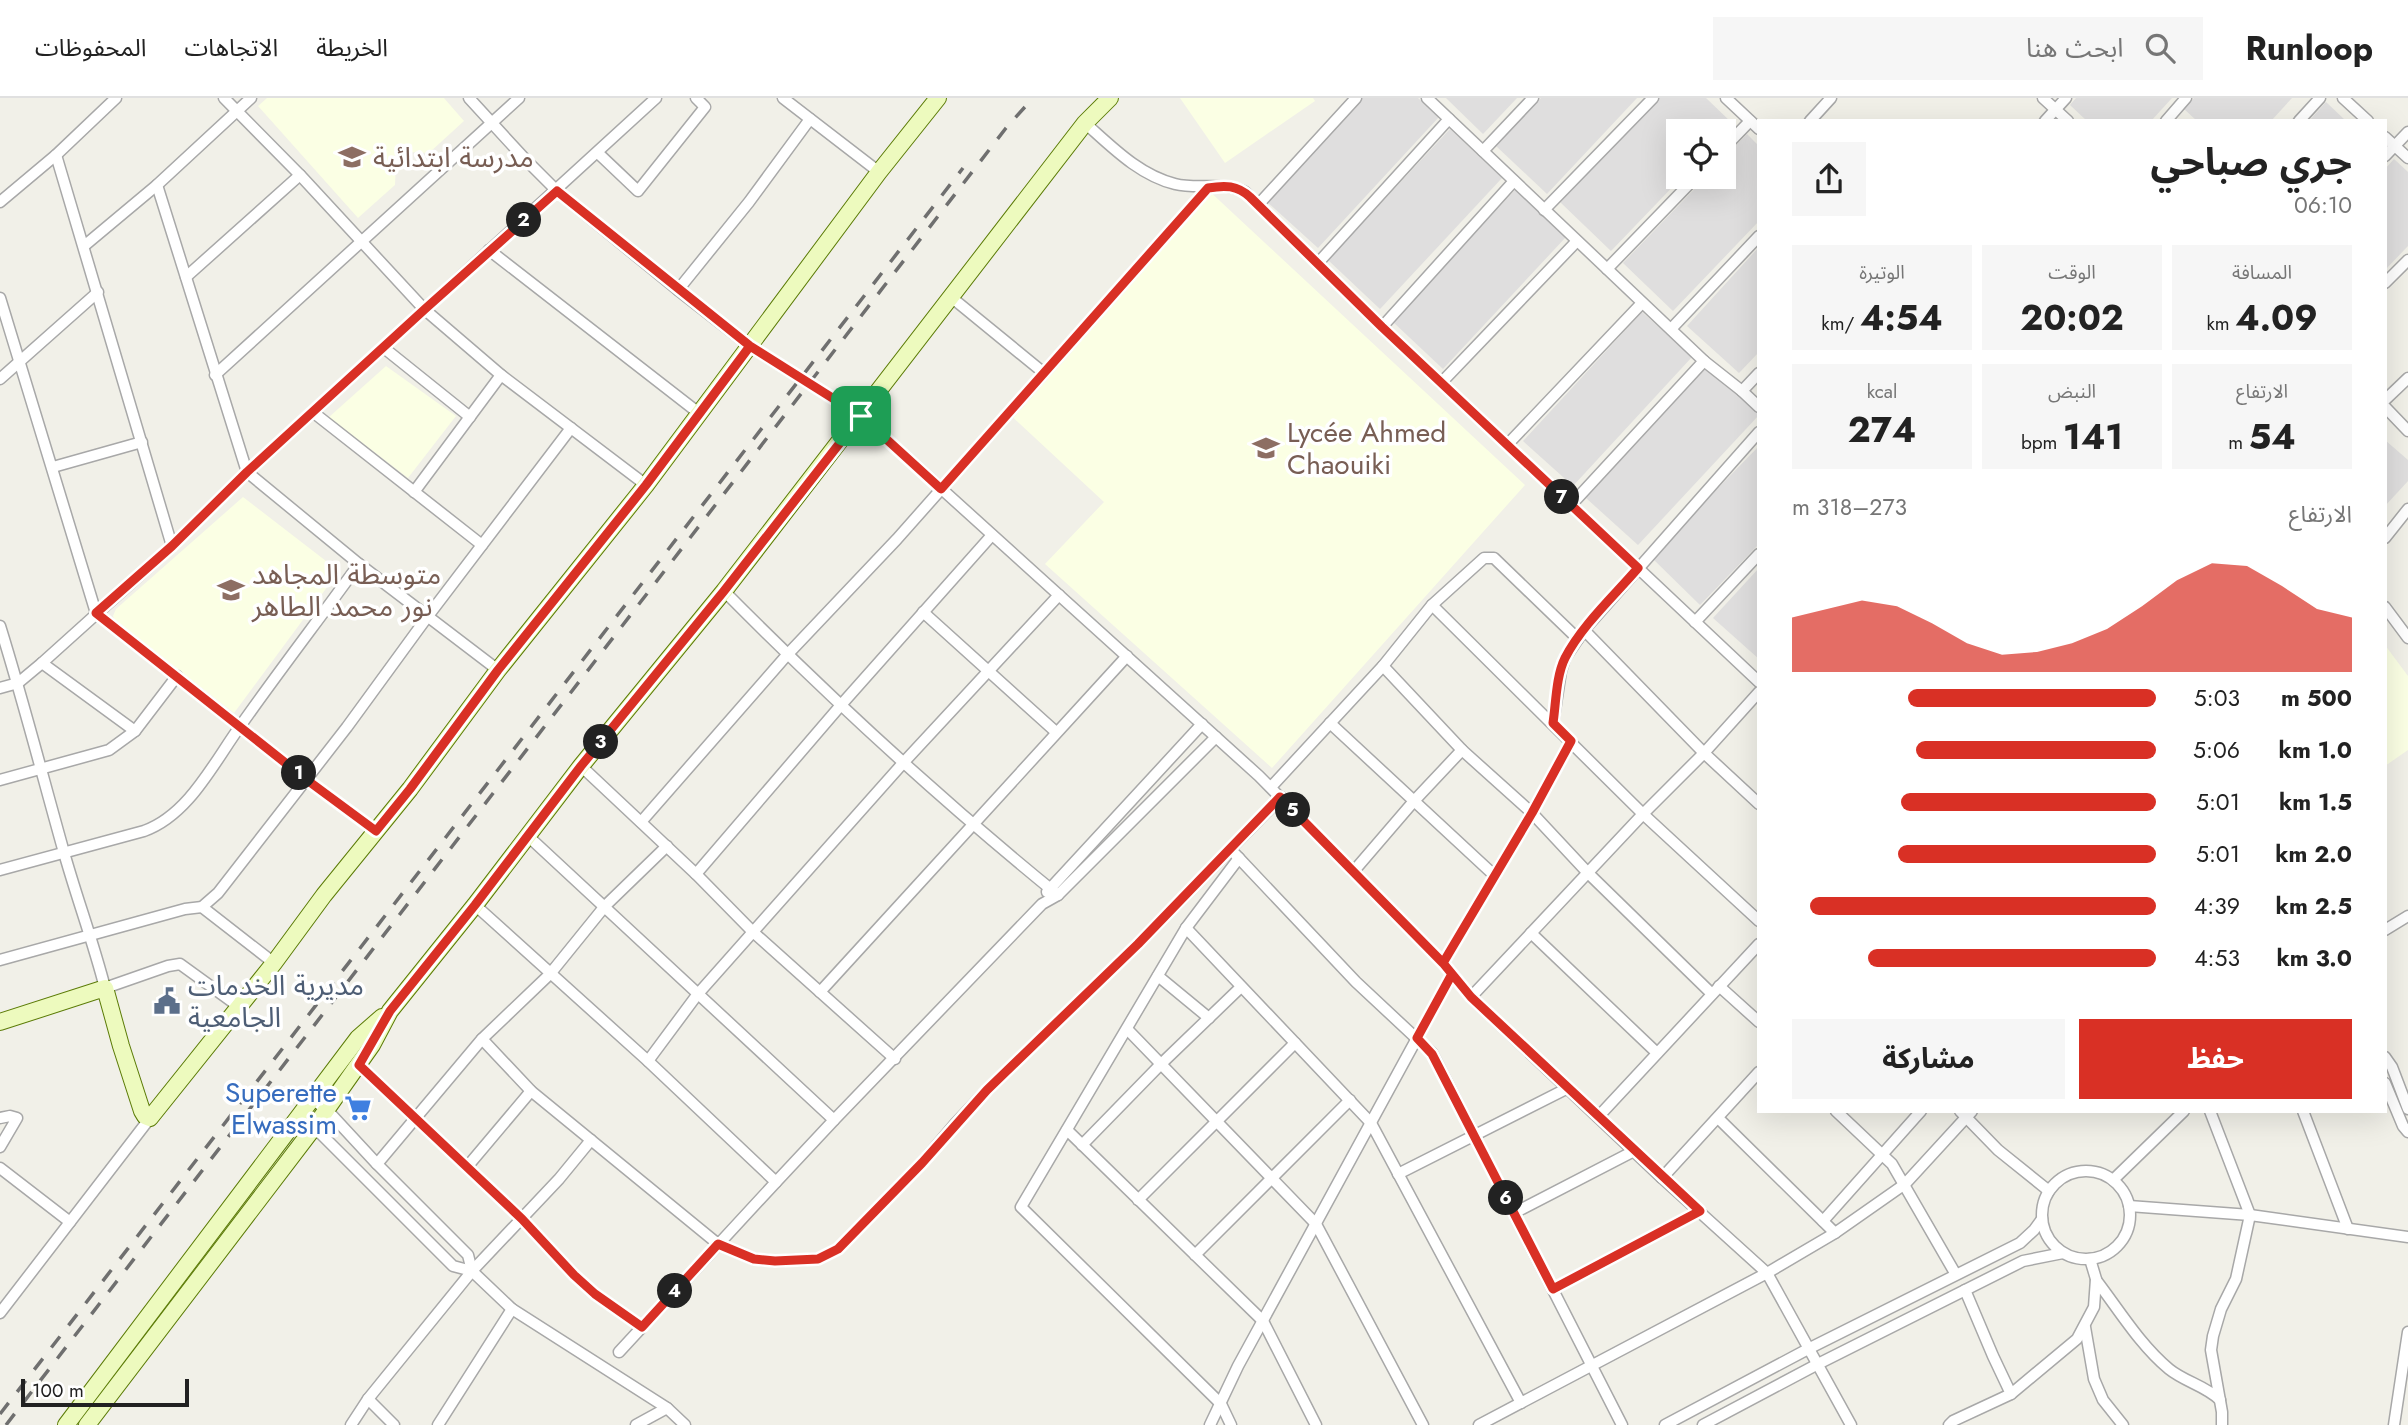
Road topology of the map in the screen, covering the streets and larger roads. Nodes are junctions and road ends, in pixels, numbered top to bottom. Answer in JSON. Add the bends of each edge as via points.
{"nodes":[{"id":1,"x":116,"y":98,"type":"edge"},
{"id":2,"x":224,"y":98,"type":"edge"},
{"id":3,"x":251,"y":98,"type":"edge"},
{"id":4,"x":469,"y":98,"type":"edge"},
{"id":5,"x":519,"y":98,"type":"edge"},
{"id":6,"x":656,"y":98,"type":"edge"},
{"id":7,"x":696,"y":98,"type":"edge"},
{"id":8,"x":783,"y":98,"type":"edge"},
{"id":9,"x":1110,"y":98,"type":"edge"},
{"id":10,"x":1356,"y":98,"type":"edge"},
{"id":11,"x":1427,"y":98,"type":"edge"},
{"id":12,"x":1533,"y":98,"type":"edge"},
{"id":13,"x":1653,"y":98,"type":"edge"},
{"id":14,"x":1726,"y":98,"type":"edge"},
{"id":15,"x":1830,"y":98,"type":"edge"},
{"id":16,"x":2043,"y":98,"type":"edge"},
{"id":17,"x":2066,"y":98,"type":"edge"},
{"id":18,"x":2186,"y":98,"type":"edge"},
{"id":19,"x":2320,"y":98,"type":"edge"},
{"id":20,"x":2343,"y":98,"type":"edge"},
{"id":21,"x":931,"y":100,"type":"edge"},
{"id":22,"x":2055,"y":109,"type":"junction"},
{"id":23,"x":237,"y":111,"type":"junction"},
{"id":24,"x":810,"y":119,"type":"junction"},
{"id":25,"x":1449,"y":119,"type":"junction"},
{"id":26,"x":1812,"y":119,"type":"edge"},
{"id":27,"x":2047,"y":119,"type":"edge"},
{"id":28,"x":2066,"y":119,"type":"edge"},
{"id":29,"x":2168,"y":119,"type":"edge"},
{"id":30,"x":2301,"y":119,"type":"edge"},
{"id":31,"x":2366,"y":119,"type":"edge"},
{"id":32,"x":1750,"y":121,"type":"junction"},
{"id":33,"x":1085,"y":123,"type":"junction"},
{"id":34,"x":491,"y":124,"type":"junction"},
{"id":35,"x":1757,"y":128,"type":"edge"},
{"id":36,"x":2408,"y":132,"type":"edge"},
{"id":37,"x":1736,"y":136,"type":"edge"},
{"id":38,"x":2387,"y":139,"type":"edge"},
{"id":39,"x":2395,"y":146,"type":"junction"},
{"id":40,"x":1483,"y":151,"type":"junction"},
{"id":41,"x":598,"y":153,"type":"junction"},
{"id":42,"x":2387,"y":154,"type":"edge"},
{"id":43,"x":56,"y":155,"type":"junction"},
{"id":44,"x":2408,"y":158,"type":"edge"},
{"id":45,"x":879,"y":172,"type":"junction"},
{"id":46,"x":300,"y":175,"type":"junction"},
{"id":47,"x":1514,"y":181,"type":"junction"},
{"id":48,"x":157,"y":185,"type":"junction"},
{"id":49,"x":1208,"y":188,"type":"junction"},
{"id":50,"x":1684,"y":189,"type":"edge"},
{"id":51,"x":557,"y":191,"type":"junction"},
{"id":52,"x":0,"y":202,"type":"edge"},
{"id":53,"x":1258,"y":205,"type":"junction"},
{"id":54,"x":1544,"y":210,"type":"junction"},
{"id":55,"x":1757,"y":238,"type":"edge"},
{"id":56,"x":1577,"y":241,"type":"junction"},
{"id":57,"x":363,"y":242,"type":"junction"},
{"id":58,"x":84,"y":246,"type":"junction"},
{"id":59,"x":489,"y":250,"type":"junction"},
{"id":60,"x":2408,"y":260,"type":"edge"},
{"id":61,"x":1318,"y":262,"type":"junction"},
{"id":62,"x":1607,"y":269,"type":"junction"},
{"id":63,"x":186,"y":276,"type":"junction"},
{"id":64,"x":2387,"y":281,"type":"edge"},
{"id":65,"x":678,"y":290,"type":"junction"},
{"id":66,"x":98,"y":292,"type":"junction"},
{"id":67,"x":951,"y":297,"type":"junction"},
{"id":68,"x":0,"y":298,"type":"edge"},
{"id":69,"x":1642,"y":303,"type":"junction"},
{"id":70,"x":425,"y":309,"type":"junction"},
{"id":71,"x":1382,"y":327,"type":"junction"},
{"id":72,"x":1671,"y":329,"type":"junction"},
{"id":73,"x":750,"y":346,"type":"junction"},
{"id":74,"x":384,"y":348,"type":"junction"},
{"id":75,"x":18,"y":361,"type":"junction"},
{"id":76,"x":1704,"y":361,"type":"junction"},
{"id":77,"x":1044,"y":373,"type":"junction"},
{"id":78,"x":215,"y":375,"type":"junction"},
{"id":79,"x":501,"y":375,"type":"junction"},
{"id":80,"x":1757,"y":375,"type":"edge"},
{"id":81,"x":2408,"y":378,"type":"edge"},
{"id":82,"x":0,"y":379,"type":"edge"},
{"id":83,"x":1441,"y":383,"type":"junction"},
{"id":84,"x":1742,"y":391,"type":"junction"},
{"id":85,"x":2387,"y":398,"type":"edge"},
{"id":86,"x":1757,"y":405,"type":"edge"},
{"id":87,"x":2387,"y":409,"type":"edge"},
{"id":88,"x":314,"y":413,"type":"junction"},
{"id":89,"x":700,"y":414,"type":"junction"},
{"id":90,"x":861,"y":416,"type":"junction"},
{"id":91,"x":470,"y":417,"type":"junction"},
{"id":92,"x":571,"y":428,"type":"junction"},
{"id":93,"x":2408,"y":431,"type":"edge"},
{"id":94,"x":1757,"y":434,"type":"edge"},
{"id":95,"x":142,"y":442,"type":"junction"},
{"id":96,"x":1507,"y":445,"type":"junction"},
{"id":97,"x":53,"y":467,"type":"junction"},
{"id":98,"x":247,"y":472,"type":"junction"},
{"id":99,"x":646,"y":485,"type":"junction"},
{"id":100,"x":941,"y":489,"type":"junction"},
{"id":101,"x":414,"y":492,"type":"junction"},
{"id":102,"x":1571,"y":505,"type":"junction"},
{"id":103,"x":2408,"y":509,"type":"edge"},
{"id":104,"x":992,"y":535,"type":"junction"},
{"id":105,"x":2387,"y":535,"type":"edge"},
{"id":106,"x":482,"y":545,"type":"junction"},
{"id":107,"x":172,"y":546,"type":"junction"},
{"id":108,"x":1757,"y":556,"type":"edge"},
{"id":109,"x":359,"y":564,"type":"junction"},
{"id":110,"x":1638,"y":568,"type":"junction"},
{"id":111,"x":724,"y":591,"type":"junction"},
{"id":112,"x":1059,"y":595,"type":"junction"},
{"id":113,"x":1432,"y":605,"type":"junction"},
{"id":114,"x":2387,"y":610,"type":"edge"},
{"id":115,"x":923,"y":612,"type":"junction"},
{"id":116,"x":96,"y":613,"type":"junction"},
{"id":117,"x":428,"y":615,"type":"junction"},
{"id":118,"x":1695,"y":622,"type":"junction"},
{"id":119,"x":0,"y":626,"type":"edge"},
{"id":120,"x":1581,"y":635,"type":"junction"},
{"id":121,"x":2408,"y":638,"type":"edge"},
{"id":122,"x":787,"y":655,"type":"junction"},
{"id":123,"x":1126,"y":656,"type":"junction"},
{"id":124,"x":42,"y":663,"type":"junction"},
{"id":125,"x":1383,"y":666,"type":"junction"},
{"id":126,"x":498,"y":670,"type":"junction"},
{"id":127,"x":988,"y":671,"type":"junction"},
{"id":128,"x":177,"y":676,"type":"junction"},
{"id":129,"x":1757,"y":680,"type":"edge"},
{"id":130,"x":18,"y":683,"type":"junction"},
{"id":131,"x":0,"y":688,"type":"edge"},
{"id":132,"x":1757,"y":694,"type":"edge"},
{"id":133,"x":841,"y":705,"type":"junction"},
{"id":134,"x":1330,"y":723,"type":"junction"},
{"id":135,"x":1553,"y":723,"type":"junction"},
{"id":136,"x":1202,"y":724,"type":"junction"},
{"id":137,"x":240,"y":726,"type":"junction"},
{"id":138,"x":135,"y":731,"type":"junction"},
{"id":139,"x":1056,"y":732,"type":"junction"},
{"id":140,"x":1216,"y":737,"type":"junction"},
{"id":141,"x":1571,"y":741,"type":"junction"},
{"id":142,"x":1462,"y":750,"type":"junction"},
{"id":143,"x":1704,"y":752,"type":"junction"},
{"id":144,"x":904,"y":762,"type":"junction"},
{"id":145,"x":581,"y":766,"type":"junction"},
{"id":146,"x":41,"y":769,"type":"junction"},
{"id":147,"x":0,"y":780,"type":"edge"},
{"id":148,"x":307,"y":780,"type":"junction"},
{"id":149,"x":1271,"y":787,"type":"junction"},
{"id":150,"x":1280,"y":797,"type":"junction"},
{"id":151,"x":1131,"y":800,"type":"junction"},
{"id":152,"x":1414,"y":801,"type":"junction"},
{"id":153,"x":1757,"y":802,"type":"edge"},
{"id":154,"x":1142,"y":811,"type":"junction"},
{"id":155,"x":1532,"y":813,"type":"junction"},
{"id":156,"x":1643,"y":814,"type":"junction"},
{"id":157,"x":641,"y":822,"type":"junction"},
{"id":158,"x":972,"y":825,"type":"junction"},
{"id":159,"x":376,"y":831,"type":"junction"},
{"id":160,"x":529,"y":837,"type":"junction"},
{"id":161,"x":667,"y":846,"type":"junction"},
{"id":162,"x":64,"y":852,"type":"junction"},
{"id":163,"x":1235,"y":853,"type":"junction"},
{"id":164,"x":0,"y":870,"type":"edge"},
{"id":165,"x":1353,"y":872,"type":"junction"},
{"id":166,"x":1588,"y":873,"type":"junction"},
{"id":167,"x":696,"y":874,"type":"junction"},
{"id":168,"x":1495,"y":876,"type":"junction"},
{"id":169,"x":1054,"y":891,"type":"junction"},
{"id":170,"x":475,"y":905,"type":"junction"},
{"id":171,"x":606,"y":906,"type":"junction"},
{"id":172,"x":202,"y":907,"type":"junction"},
{"id":173,"x":2407,"y":918,"type":"edge"},
{"id":174,"x":1757,"y":919,"type":"edge"},
{"id":175,"x":1186,"y":928,"type":"junction"},
{"id":176,"x":2387,"y":929,"type":"edge"},
{"id":177,"x":753,"y":932,"type":"junction"},
{"id":178,"x":1531,"y":933,"type":"junction"},
{"id":179,"x":91,"y":935,"type":"junction"},
{"id":180,"x":1757,"y":946,"type":"edge"},
{"id":181,"x":0,"y":960,"type":"edge"},
{"id":182,"x":274,"y":963,"type":"junction"},
{"id":183,"x":1443,"y":963,"type":"junction"},
{"id":184,"x":550,"y":974,"type":"junction"},
{"id":185,"x":1452,"y":974,"type":"junction"},
{"id":186,"x":1158,"y":976,"type":"junction"},
{"id":187,"x":1241,"y":986,"type":"junction"},
{"id":188,"x":106,"y":988,"type":"junction"},
{"id":189,"x":1716,"y":990,"type":"junction"},
{"id":190,"x":820,"y":992,"type":"junction"},
{"id":191,"x":697,"y":995,"type":"junction"},
{"id":192,"x":1471,"y":997,"type":"junction"},
{"id":193,"x":238,"y":1006,"type":"junction"},
{"id":194,"x":390,"y":1011,"type":"junction"},
{"id":195,"x":1209,"y":1018,"type":"junction"},
{"id":196,"x":1757,"y":1021,"type":"edge"},
{"id":197,"x":0,"y":1022,"type":"edge"},
{"id":198,"x":1127,"y":1029,"type":"junction"},
{"id":199,"x":1417,"y":1038,"type":"junction"},
{"id":200,"x":482,"y":1039,"type":"junction"},
{"id":201,"x":1295,"y":1044,"type":"junction"},
{"id":202,"x":1657,"y":1053,"type":"junction"},
{"id":203,"x":895,"y":1059,"type":"junction"},
{"id":204,"x":2387,"y":1060,"type":"edge"},
{"id":205,"x":649,"y":1061,"type":"junction"},
{"id":206,"x":1161,"y":1064,"type":"junction"},
{"id":207,"x":359,"y":1065,"type":"junction"},
{"id":208,"x":1757,"y":1074,"type":"edge"},
{"id":209,"x":1568,"y":1088,"type":"junction"},
{"id":210,"x":2387,"y":1088,"type":"edge"},
{"id":211,"x":531,"y":1091,"type":"junction"},
{"id":212,"x":312,"y":1099,"type":"junction"},
{"id":213,"x":1349,"y":1100,"type":"junction"},
{"id":214,"x":2408,"y":1109,"type":"edge"},
{"id":215,"x":327,"y":1110,"type":"junction"},
{"id":216,"x":1838,"y":1113,"type":"edge"},
{"id":217,"x":1919,"y":1113,"type":"edge"},
{"id":218,"x":1966,"y":1113,"type":"edge"},
{"id":219,"x":2182,"y":1113,"type":"edge"},
{"id":220,"x":2211,"y":1113,"type":"edge"},
{"id":221,"x":2304,"y":1113,"type":"edge"},
{"id":222,"x":301,"y":1114,"type":"junction"},
{"id":223,"x":1598,"y":1116,"type":"junction"},
{"id":224,"x":0,"y":1118,"type":"edge"},
{"id":225,"x":150,"y":1118,"type":"junction"},
{"id":226,"x":1718,"y":1118,"type":"junction"},
{"id":227,"x":415,"y":1119,"type":"junction"},
{"id":228,"x":834,"y":1120,"type":"junction"},
{"id":229,"x":1216,"y":1121,"type":"junction"},
{"id":230,"x":1371,"y":1123,"type":"junction"},
{"id":231,"x":315,"y":1126,"type":"junction"},
{"id":232,"x":1067,"y":1130,"type":"junction"},
{"id":233,"x":2408,"y":1132,"type":"edge"},
{"id":234,"x":1475,"y":1136,"type":"junction"},
{"id":235,"x":591,"y":1140,"type":"junction"},
{"id":236,"x":1083,"y":1145,"type":"junction"},
{"id":237,"x":0,"y":1147,"type":"edge"},
{"id":238,"x":1634,"y":1151,"type":"junction"},
{"id":239,"x":1883,"y":1155,"type":"junction"},
{"id":240,"x":377,"y":1164,"type":"junction"},
{"id":241,"x":467,"y":1167,"type":"junction"},
{"id":242,"x":0,"y":1168,"type":"edge"},
{"id":243,"x":1398,"y":1174,"type":"junction"},
{"id":244,"x":1271,"y":1178,"type":"junction"},
{"id":245,"x":1662,"y":1178,"type":"junction"},
{"id":246,"x":2113,"y":1180,"type":"junction"},
{"id":247,"x":776,"y":1182,"type":"junction"},
{"id":248,"x":1905,"y":1184,"type":"junction"},
{"id":249,"x":2049,"y":1191,"type":"junction"},
{"id":250,"x":1138,"y":1200,"type":"junction"},
{"id":251,"x":2130,"y":1206,"type":"junction"},
{"id":252,"x":1700,"y":1211,"type":"junction"},
{"id":253,"x":1514,"y":1213,"type":"junction"},
{"id":254,"x":2250,"y":1215,"type":"junction"},
{"id":255,"x":522,"y":1219,"type":"junction"},
{"id":256,"x":2042,"y":1219,"type":"junction"},
{"id":257,"x":1823,"y":1221,"type":"junction"},
{"id":258,"x":70,"y":1222,"type":"junction"},
{"id":259,"x":1316,"y":1224,"type":"junction"},
{"id":260,"x":2348,"y":1229,"type":"junction"},
{"id":261,"x":1835,"y":1233,"type":"junction"},
{"id":262,"x":2408,"y":1237,"type":"edge"},
{"id":263,"x":718,"y":1244,"type":"junction"},
{"id":264,"x":2063,"y":1253,"type":"junction"},
{"id":265,"x":1195,"y":1255,"type":"junction"},
{"id":266,"x":2090,"y":1259,"type":"junction"},
{"id":267,"x":472,"y":1271,"type":"junction"},
{"id":268,"x":1767,"y":1273,"type":"junction"},
{"id":269,"x":1955,"y":1273,"type":"junction"},
{"id":270,"x":2096,"y":1279,"type":"junction"},
{"id":271,"x":1553,"y":1289,"type":"junction"},
{"id":272,"x":1965,"y":1290,"type":"junction"},
{"id":273,"x":512,"y":1309,"type":"junction"},
{"id":274,"x":0,"y":1313,"type":"edge"},
{"id":275,"x":1263,"y":1321,"type":"junction"},
{"id":276,"x":642,"y":1327,"type":"junction"},
{"id":277,"x":2085,"y":1327,"type":"junction"},
{"id":278,"x":2408,"y":1332,"type":"edge"},
{"id":279,"x":1810,"y":1348,"type":"junction"},
{"id":280,"x":619,"y":1352,"type":"dead end"},
{"id":281,"x":1818,"y":1364,"type":"junction"},
{"id":282,"x":1593,"y":1366,"type":"junction"},
{"id":283,"x":2011,"y":1394,"type":"junction"},
{"id":284,"x":368,"y":1399,"type":"junction"},
{"id":285,"x":2220,"y":1400,"type":"junction"},
{"id":286,"x":1221,"y":1404,"type":"junction"},
{"id":287,"x":1521,"y":1404,"type":"junction"},
{"id":288,"x":667,"y":1408,"type":"junction"},
{"id":289,"x":66,"y":1425,"type":"edge"},
{"id":290,"x":87,"y":1425,"type":"edge"},
{"id":291,"x":351,"y":1425,"type":"edge"},
{"id":292,"x":394,"y":1425,"type":"edge"},
{"id":293,"x":438,"y":1425,"type":"edge"},
{"id":294,"x":636,"y":1425,"type":"edge"},
{"id":295,"x":685,"y":1425,"type":"edge"},
{"id":296,"x":1210,"y":1425,"type":"edge"},
{"id":297,"x":1231,"y":1425,"type":"edge"},
{"id":298,"x":1316,"y":1425,"type":"edge"},
{"id":299,"x":1423,"y":1425,"type":"edge"},
{"id":300,"x":1479,"y":1425,"type":"edge"},
{"id":301,"x":1622,"y":1425,"type":"edge"},
{"id":302,"x":1665,"y":1425,"type":"edge"},
{"id":303,"x":1703,"y":1425,"type":"edge"},
{"id":304,"x":1851,"y":1425,"type":"edge"},
{"id":305,"x":1949,"y":1425,"type":"edge"},
{"id":306,"x":2123,"y":1425,"type":"edge"},
{"id":307,"x":2222,"y":1425,"type":"edge"},
{"id":308,"x":2394,"y":1425,"type":"edge"}],
"edges":[{"from":1,"to":43,"type":"street"},
{"from":2,"to":23,"type":"street"},
{"from":3,"to":23,"type":"street"},
{"from":4,"to":34,"type":"street"},
{"from":5,"to":34,"type":"street"},
{"from":6,"to":41,"type":"street"},
{"from":7,"to":41,"type":"street","via":[[705,107],[638,191]]},
{"from":8,"to":24,"type":"street"},
{"from":9,"to":33,"type":"street"},
{"from":10,"to":53,"type":"street"},
{"from":11,"to":25,"type":"street"},
{"from":12,"to":40,"type":"street"},
{"from":13,"to":54,"type":"street"},
{"from":14,"to":32,"type":"street"},
{"from":15,"to":26,"type":"street"},
{"from":16,"to":22,"type":"street"},
{"from":17,"to":22,"type":"street"},
{"from":18,"to":29,"type":"street"},
{"from":19,"to":30,"type":"street"},
{"from":20,"to":31,"type":"street"},
{"from":21,"to":45,"type":"street"},
{"from":22,"to":27,"type":"street"},
{"from":22,"to":28,"type":"street"},
{"from":23,"to":46,"type":"street"},
{"from":23,"to":48,"type":"street"},
{"from":24,"to":45,"type":"street"},
{"from":24,"to":65,"type":"street"},
{"from":25,"to":40,"type":"street"},
{"from":25,"to":61,"type":"street"},
{"from":32,"to":35,"type":"street"},
{"from":32,"to":37,"type":"street"},
{"from":33,"to":49,"type":"street","via":[[1126,159],[1158,179]]},
{"from":33,"to":67,"type":"street"},
{"from":34,"to":51,"type":"street"},
{"from":34,"to":57,"type":"street"},
{"from":36,"to":39,"type":"street"},
{"from":38,"to":39,"type":"street"},
{"from":39,"to":42,"type":"street"},
{"from":39,"to":44,"type":"street"},
{"from":40,"to":47,"type":"street"},
{"from":41,"to":51,"type":"street"},
{"from":43,"to":52,"type":"street"},
{"from":43,"to":58,"type":"street"},
{"from":45,"to":73,"type":"street"},
{"from":46,"to":57,"type":"street"},
{"from":46,"to":63,"type":"street"},
{"from":47,"to":54,"type":"street"},
{"from":47,"to":71,"type":"street"},
{"from":48,"to":58,"type":"street"},
{"from":48,"to":63,"type":"street"},
{"from":49,"to":53,"type":"street","via":[[1238,188]]},
{"from":49,"to":77,"type":"street"},
{"from":50,"to":62,"type":"street"},
{"from":51,"to":59,"type":"street"},
{"from":51,"to":65,"type":"street"},
{"from":53,"to":61,"type":"street"},
{"from":54,"to":56,"type":"street"},
{"from":55,"to":72,"type":"street"},
{"from":56,"to":62,"type":"street"},
{"from":56,"to":83,"type":"street"},
{"from":57,"to":70,"type":"street"},
{"from":57,"to":78,"type":"street"},
{"from":58,"to":66,"type":"street"},
{"from":59,"to":70,"type":"street"},
{"from":59,"to":89,"type":"street"},
{"from":60,"to":64,"type":"street"},
{"from":61,"to":71,"type":"street"},
{"from":62,"to":69,"type":"street"},
{"from":63,"to":78,"type":"street"},
{"from":65,"to":73,"type":"street"},
{"from":66,"to":75,"type":"street"},
{"from":66,"to":95,"type":"street"},
{"from":67,"to":77,"type":"street"},
{"from":67,"to":90,"type":"street"},
{"from":68,"to":75,"type":"street"},
{"from":69,"to":72,"type":"street"},
{"from":69,"to":96,"type":"street"},
{"from":70,"to":74,"type":"street"},
{"from":70,"to":79,"type":"street"},
{"from":71,"to":83,"type":"street"},
{"from":72,"to":76,"type":"street"},
{"from":73,"to":89,"type":"street"},
{"from":73,"to":90,"type":"street"},
{"from":74,"to":88,"type":"street"},
{"from":74,"to":91,"type":"street"},
{"from":75,"to":82,"type":"street"},
{"from":75,"to":97,"type":"street"},
{"from":76,"to":84,"type":"street"},
{"from":76,"to":102,"type":"street"},
{"from":77,"to":100,"type":"street"},
{"from":78,"to":98,"type":"street"},
{"from":79,"to":91,"type":"street"},
{"from":79,"to":92,"type":"street"},
{"from":80,"to":84,"type":"street"},
{"from":81,"to":85,"type":"street"},
{"from":83,"to":96,"type":"street"},
{"from":84,"to":86,"type":"street"},
{"from":87,"to":93,"type":"street"},
{"from":88,"to":98,"type":"street"},
{"from":88,"to":101,"type":"street"},
{"from":89,"to":99,"type":"street"},
{"from":90,"to":100,"type":"street"},
{"from":90,"to":111,"type":"street"},
{"from":91,"to":101,"type":"street"},
{"from":92,"to":99,"type":"street"},
{"from":92,"to":106,"type":"street"},
{"from":94,"to":110,"type":"street"},
{"from":95,"to":97,"type":"street"},
{"from":95,"to":107,"type":"street"},
{"from":96,"to":102,"type":"street"},
{"from":97,"to":116,"type":"street"},
{"from":98,"to":107,"type":"street"},
{"from":98,"to":109,"type":"street"},
{"from":99,"to":126,"type":"street"},
{"from":100,"to":104,"type":"street"},
{"from":100,"to":122,"type":"street"},
{"from":101,"to":106,"type":"street"},
{"from":102,"to":110,"type":"street"},
{"from":103,"to":105,"type":"street"},
{"from":104,"to":112,"type":"street"},
{"from":104,"to":115,"type":"street"},
{"from":106,"to":117,"type":"street"},
{"from":107,"to":116,"type":"street"},
{"from":108,"to":118,"type":"street"},
{"from":109,"to":117,"type":"street"},
{"from":109,"to":137,"type":"street"},
{"from":110,"to":118,"type":"street"},
{"from":110,"to":120,"type":"street"},
{"from":111,"to":122,"type":"street"},
{"from":111,"to":145,"type":"street"},
{"from":112,"to":123,"type":"street"},
{"from":112,"to":127,"type":"street"},
{"from":113,"to":120,"type":"street","via":[[1490,557]]},
{"from":113,"to":125,"type":"street"},
{"from":113,"to":135,"type":"street"},
{"from":114,"to":121,"type":"street"},
{"from":115,"to":127,"type":"street"},
{"from":115,"to":133,"type":"street"},
{"from":116,"to":124,"type":"street"},
{"from":116,"to":128,"type":"street"},
{"from":117,"to":126,"type":"street"},
{"from":117,"to":148,"type":"street"},
{"from":118,"to":129,"type":"street"},
{"from":119,"to":130,"type":"street"},
{"from":120,"to":135,"type":"street","via":[[1565,658]]},
{"from":120,"to":143,"type":"street"},
{"from":122,"to":133,"type":"street"},
{"from":122,"to":157,"type":"street"},
{"from":123,"to":136,"type":"street"},
{"from":123,"to":139,"type":"street"},
{"from":124,"to":130,"type":"street"},
{"from":124,"to":138,"type":"street"},
{"from":125,"to":134,"type":"street"},
{"from":125,"to":142,"type":"street"},
{"from":126,"to":159,"type":"street"},
{"from":127,"to":139,"type":"street"},
{"from":127,"to":144,"type":"street"},
{"from":128,"to":137,"type":"street"},
{"from":128,"to":138,"type":"street"},
{"from":130,"to":131,"type":"street"},
{"from":130,"to":146,"type":"street"},
{"from":132,"to":143,"type":"street"},
{"from":133,"to":144,"type":"street"},
{"from":133,"to":167,"type":"street"},
{"from":134,"to":149,"type":"street"},
{"from":134,"to":152,"type":"street"},
{"from":135,"to":141,"type":"street"},
{"from":136,"to":140,"type":"street"},
{"from":136,"to":151,"type":"street"},
{"from":137,"to":148,"type":"street"},
{"from":137,"to":162,"type":"street","via":[[167,821]]},
{"from":138,"to":146,"type":"street","via":[[109,750]]},
{"from":139,"to":158,"type":"street"},
{"from":140,"to":149,"type":"street"},
{"from":140,"to":154,"type":"street"},
{"from":141,"to":155,"type":"street"},
{"from":141,"to":156,"type":"street"},
{"from":142,"to":152,"type":"street"},
{"from":142,"to":155,"type":"street"},
{"from":143,"to":153,"type":"street"},
{"from":143,"to":156,"type":"street"},
{"from":144,"to":158,"type":"street"},
{"from":144,"to":177,"type":"street"},
{"from":145,"to":157,"type":"street"},
{"from":145,"to":160,"type":"street"},
{"from":146,"to":147,"type":"street"},
{"from":146,"to":162,"type":"street"},
{"from":148,"to":159,"type":"street"},
{"from":148,"to":172,"type":"street","via":[[240,867]]},
{"from":149,"to":150,"type":"street"},
{"from":150,"to":163,"type":"street"},
{"from":150,"to":165,"type":"street"},
{"from":151,"to":154,"type":"street"},
{"from":151,"to":169,"type":"street"},
{"from":152,"to":165,"type":"street"},
{"from":152,"to":168,"type":"street"},
{"from":154,"to":169,"type":"street"},
{"from":155,"to":166,"type":"street"},
{"from":155,"to":168,"type":"street"},
{"from":156,"to":166,"type":"street"},
{"from":156,"to":174,"type":"street"},
{"from":157,"to":161,"type":"street"},
{"from":158,"to":169,"type":"street"},
{"from":158,"to":190,"type":"street"},
{"from":159,"to":182,"type":"street"},
{"from":160,"to":170,"type":"street"},
{"from":160,"to":171,"type":"street"},
{"from":161,"to":167,"type":"street"},
{"from":161,"to":171,"type":"street"},
{"from":162,"to":164,"type":"street"},
{"from":162,"to":179,"type":"street"},
{"from":163,"to":175,"type":"street"},
{"from":163,"to":199,"type":"street","via":[[1356,982]]},
{"from":163,"to":263,"type":"street","via":[[987,1090],[838,1249],[818,1259],[775,1261],[754,1259]]},
{"from":165,"to":183,"type":"street"},
{"from":166,"to":178,"type":"street"},
{"from":166,"to":189,"type":"street"},
{"from":167,"to":177,"type":"street"},
{"from":168,"to":183,"type":"street"},
{"from":169,"to":203,"type":"street"},
{"from":170,"to":184,"type":"street"},
{"from":170,"to":194,"type":"street"},
{"from":171,"to":184,"type":"street"},
{"from":171,"to":191,"type":"street"},
{"from":172,"to":179,"type":"street"},
{"from":172,"to":182,"type":"street"},
{"from":173,"to":176,"type":"street"},
{"from":175,"to":186,"type":"street"},
{"from":175,"to":187,"type":"street"},
{"from":177,"to":190,"type":"street"},
{"from":177,"to":191,"type":"street"},
{"from":178,"to":192,"type":"street"},
{"from":178,"to":202,"type":"street"},
{"from":179,"to":181,"type":"street"},
{"from":179,"to":188,"type":"street"},
{"from":180,"to":189,"type":"street"},
{"from":182,"to":193,"type":"street"},
{"from":183,"to":185,"type":"street"},
{"from":184,"to":200,"type":"street"},
{"from":184,"to":205,"type":"street"},
{"from":185,"to":192,"type":"street"},
{"from":185,"to":199,"type":"street"},
{"from":186,"to":195,"type":"street"},
{"from":186,"to":198,"type":"street"},
{"from":187,"to":195,"type":"street"},
{"from":187,"to":201,"type":"street"},
{"from":188,"to":193,"type":"street","via":[[180,964]]},
{"from":188,"to":197,"type":"street"},
{"from":188,"to":225,"type":"street","via":[[142,1111]]},
{"from":189,"to":196,"type":"street"},
{"from":189,"to":202,"type":"street"},
{"from":190,"to":203,"type":"street"},
{"from":191,"to":205,"type":"street"},
{"from":191,"to":228,"type":"street"},
{"from":192,"to":209,"type":"street"},
{"from":193,"to":225,"type":"street"},
{"from":194,"to":207,"type":"street"},
{"from":194,"to":212,"type":"street","via":[[358,1038]]},
{"from":195,"to":206,"type":"street"},
{"from":198,"to":206,"type":"street"},
{"from":198,"to":232,"type":"street"},
{"from":199,"to":230,"type":"street"},
{"from":199,"to":234,"type":"street","via":[[1432,1054]]},
{"from":200,"to":211,"type":"street"},
{"from":200,"to":227,"type":"street"},
{"from":201,"to":213,"type":"street"},
{"from":201,"to":229,"type":"street"},
{"from":202,"to":223,"type":"street"},
{"from":203,"to":228,"type":"street"},
{"from":204,"to":214,"type":"street"},
{"from":205,"to":247,"type":"street"},
{"from":206,"to":229,"type":"street"},
{"from":206,"to":236,"type":"street"},
{"from":207,"to":215,"type":"street"},
{"from":207,"to":227,"type":"street"},
{"from":208,"to":226,"type":"street"},
{"from":209,"to":223,"type":"street"},
{"from":209,"to":234,"type":"street"},
{"from":210,"to":233,"type":"street"},
{"from":211,"to":235,"type":"street"},
{"from":211,"to":241,"type":"street"},
{"from":212,"to":215,"type":"street"},
{"from":212,"to":222,"type":"street"},
{"from":213,"to":230,"type":"street"},
{"from":213,"to":244,"type":"street"},
{"from":215,"to":231,"type":"street"},
{"from":215,"to":240,"type":"street"},
{"from":216,"to":239,"type":"street"},
{"from":217,"to":239,"type":"street"},
{"from":218,"to":248,"type":"street"},
{"from":218,"to":249,"type":"street","via":[[1998,1150]]},
{"from":219,"to":246,"type":"street"},
{"from":220,"to":254,"type":"street"},
{"from":221,"to":260,"type":"street"},
{"from":222,"to":231,"type":"street"},
{"from":222,"to":289,"type":"street"},
{"from":223,"to":238,"type":"street"},
{"from":224,"to":237,"type":"street","via":[[17,1118]]},
{"from":225,"to":258,"type":"street"},
{"from":226,"to":245,"type":"street"},
{"from":226,"to":257,"type":"street"},
{"from":227,"to":240,"type":"street"},
{"from":227,"to":241,"type":"street"},
{"from":228,"to":247,"type":"street"},
{"from":229,"to":244,"type":"street"},
{"from":229,"to":250,"type":"street"},
{"from":230,"to":243,"type":"street"},
{"from":230,"to":259,"type":"street"},
{"from":231,"to":267,"type":"street","via":[[453,1266]]},
{"from":231,"to":290,"type":"street"},
{"from":232,"to":236,"type":"street"},
{"from":232,"to":286,"type":"street","via":[[1021,1208]]},
{"from":234,"to":243,"type":"street"},
{"from":234,"to":253,"type":"street"},
{"from":235,"to":255,"type":"street"},
{"from":235,"to":263,"type":"street"},
{"from":236,"to":250,"type":"street"},
{"from":238,"to":245,"type":"street"},
{"from":238,"to":253,"type":"street"},
{"from":239,"to":248,"type":"street"},
{"from":239,"to":257,"type":"street"},
{"from":240,"to":267,"type":"street","via":[[468,1255]]},
{"from":241,"to":255,"type":"street"},
{"from":242,"to":258,"type":"street"},
{"from":243,"to":287,"type":"street"},
{"from":244,"to":259,"type":"street"},
{"from":244,"to":265,"type":"street"},
{"from":245,"to":252,"type":"street"},
{"from":246,"to":249,"type":"street","via":[[2092,1172],[2071,1173]]},
{"from":246,"to":251,"type":"street"},
{"from":247,"to":263,"type":"street"},
{"from":248,"to":261,"type":"street"},
{"from":248,"to":269,"type":"street"},
{"from":249,"to":256,"type":"street"},
{"from":250,"to":265,"type":"street"},
{"from":251,"to":254,"type":"street"},
{"from":251,"to":266,"type":"street","via":[[2126,1235],[2117,1247]]},
{"from":252,"to":268,"type":"street"},
{"from":252,"to":271,"type":"street"},
{"from":253,"to":271,"type":"street"},
{"from":254,"to":260,"type":"street"},
{"from":254,"to":285,"type":"street","via":[[2236,1279],[2213,1336],[2211,1350]]},
{"from":255,"to":267,"type":"street"},
{"from":255,"to":276,"type":"street","via":[[595,1294]]},
{"from":256,"to":264,"type":"street","via":[[2045,1233]]},
{"from":256,"to":269,"type":"street","via":[[2020,1242]]},
{"from":257,"to":261,"type":"street"},
{"from":258,"to":274,"type":"street"},
{"from":259,"to":275,"type":"street"},
{"from":259,"to":299,"type":"street"},
{"from":260,"to":262,"type":"street"},
{"from":261,"to":268,"type":"street"},
{"from":263,"to":276,"type":"street"},
{"from":264,"to":266,"type":"street"},
{"from":264,"to":272,"type":"street","via":[[2023,1261]]},
{"from":265,"to":275,"type":"street"},
{"from":266,"to":270,"type":"street"},
{"from":267,"to":273,"type":"street"},
{"from":267,"to":284,"type":"street"},
{"from":268,"to":279,"type":"street"},
{"from":268,"to":282,"type":"street"},
{"from":269,"to":279,"type":"street"},
{"from":270,"to":277,"type":"street","via":[[2094,1307]]},
{"from":270,"to":285,"type":"street","via":[[2159,1361]]},
{"from":271,"to":282,"type":"street"},
{"from":272,"to":281,"type":"street"},
{"from":272,"to":283,"type":"street"},
{"from":273,"to":288,"type":"street"},
{"from":273,"to":293,"type":"street"},
{"from":275,"to":286,"type":"street"},
{"from":275,"to":298,"type":"street"},
{"from":276,"to":280,"type":"street"},
{"from":277,"to":283,"type":"street","via":[[2077,1339]]},
{"from":277,"to":306,"type":"street","via":[[2094,1379],[2103,1400]]},
{"from":278,"to":308,"type":"street"},
{"from":279,"to":281,"type":"street"},
{"from":279,"to":302,"type":"street"},
{"from":281,"to":303,"type":"street"},
{"from":281,"to":304,"type":"street"},
{"from":282,"to":287,"type":"street"},
{"from":282,"to":301,"type":"street"},
{"from":283,"to":305,"type":"street"},
{"from":284,"to":291,"type":"street"},
{"from":284,"to":292,"type":"street"},
{"from":285,"to":307,"type":"street"},
{"from":286,"to":296,"type":"street"},
{"from":286,"to":297,"type":"street"},
{"from":287,"to":300,"type":"street"},
{"from":288,"to":294,"type":"street"},
{"from":288,"to":295,"type":"street"}]}
